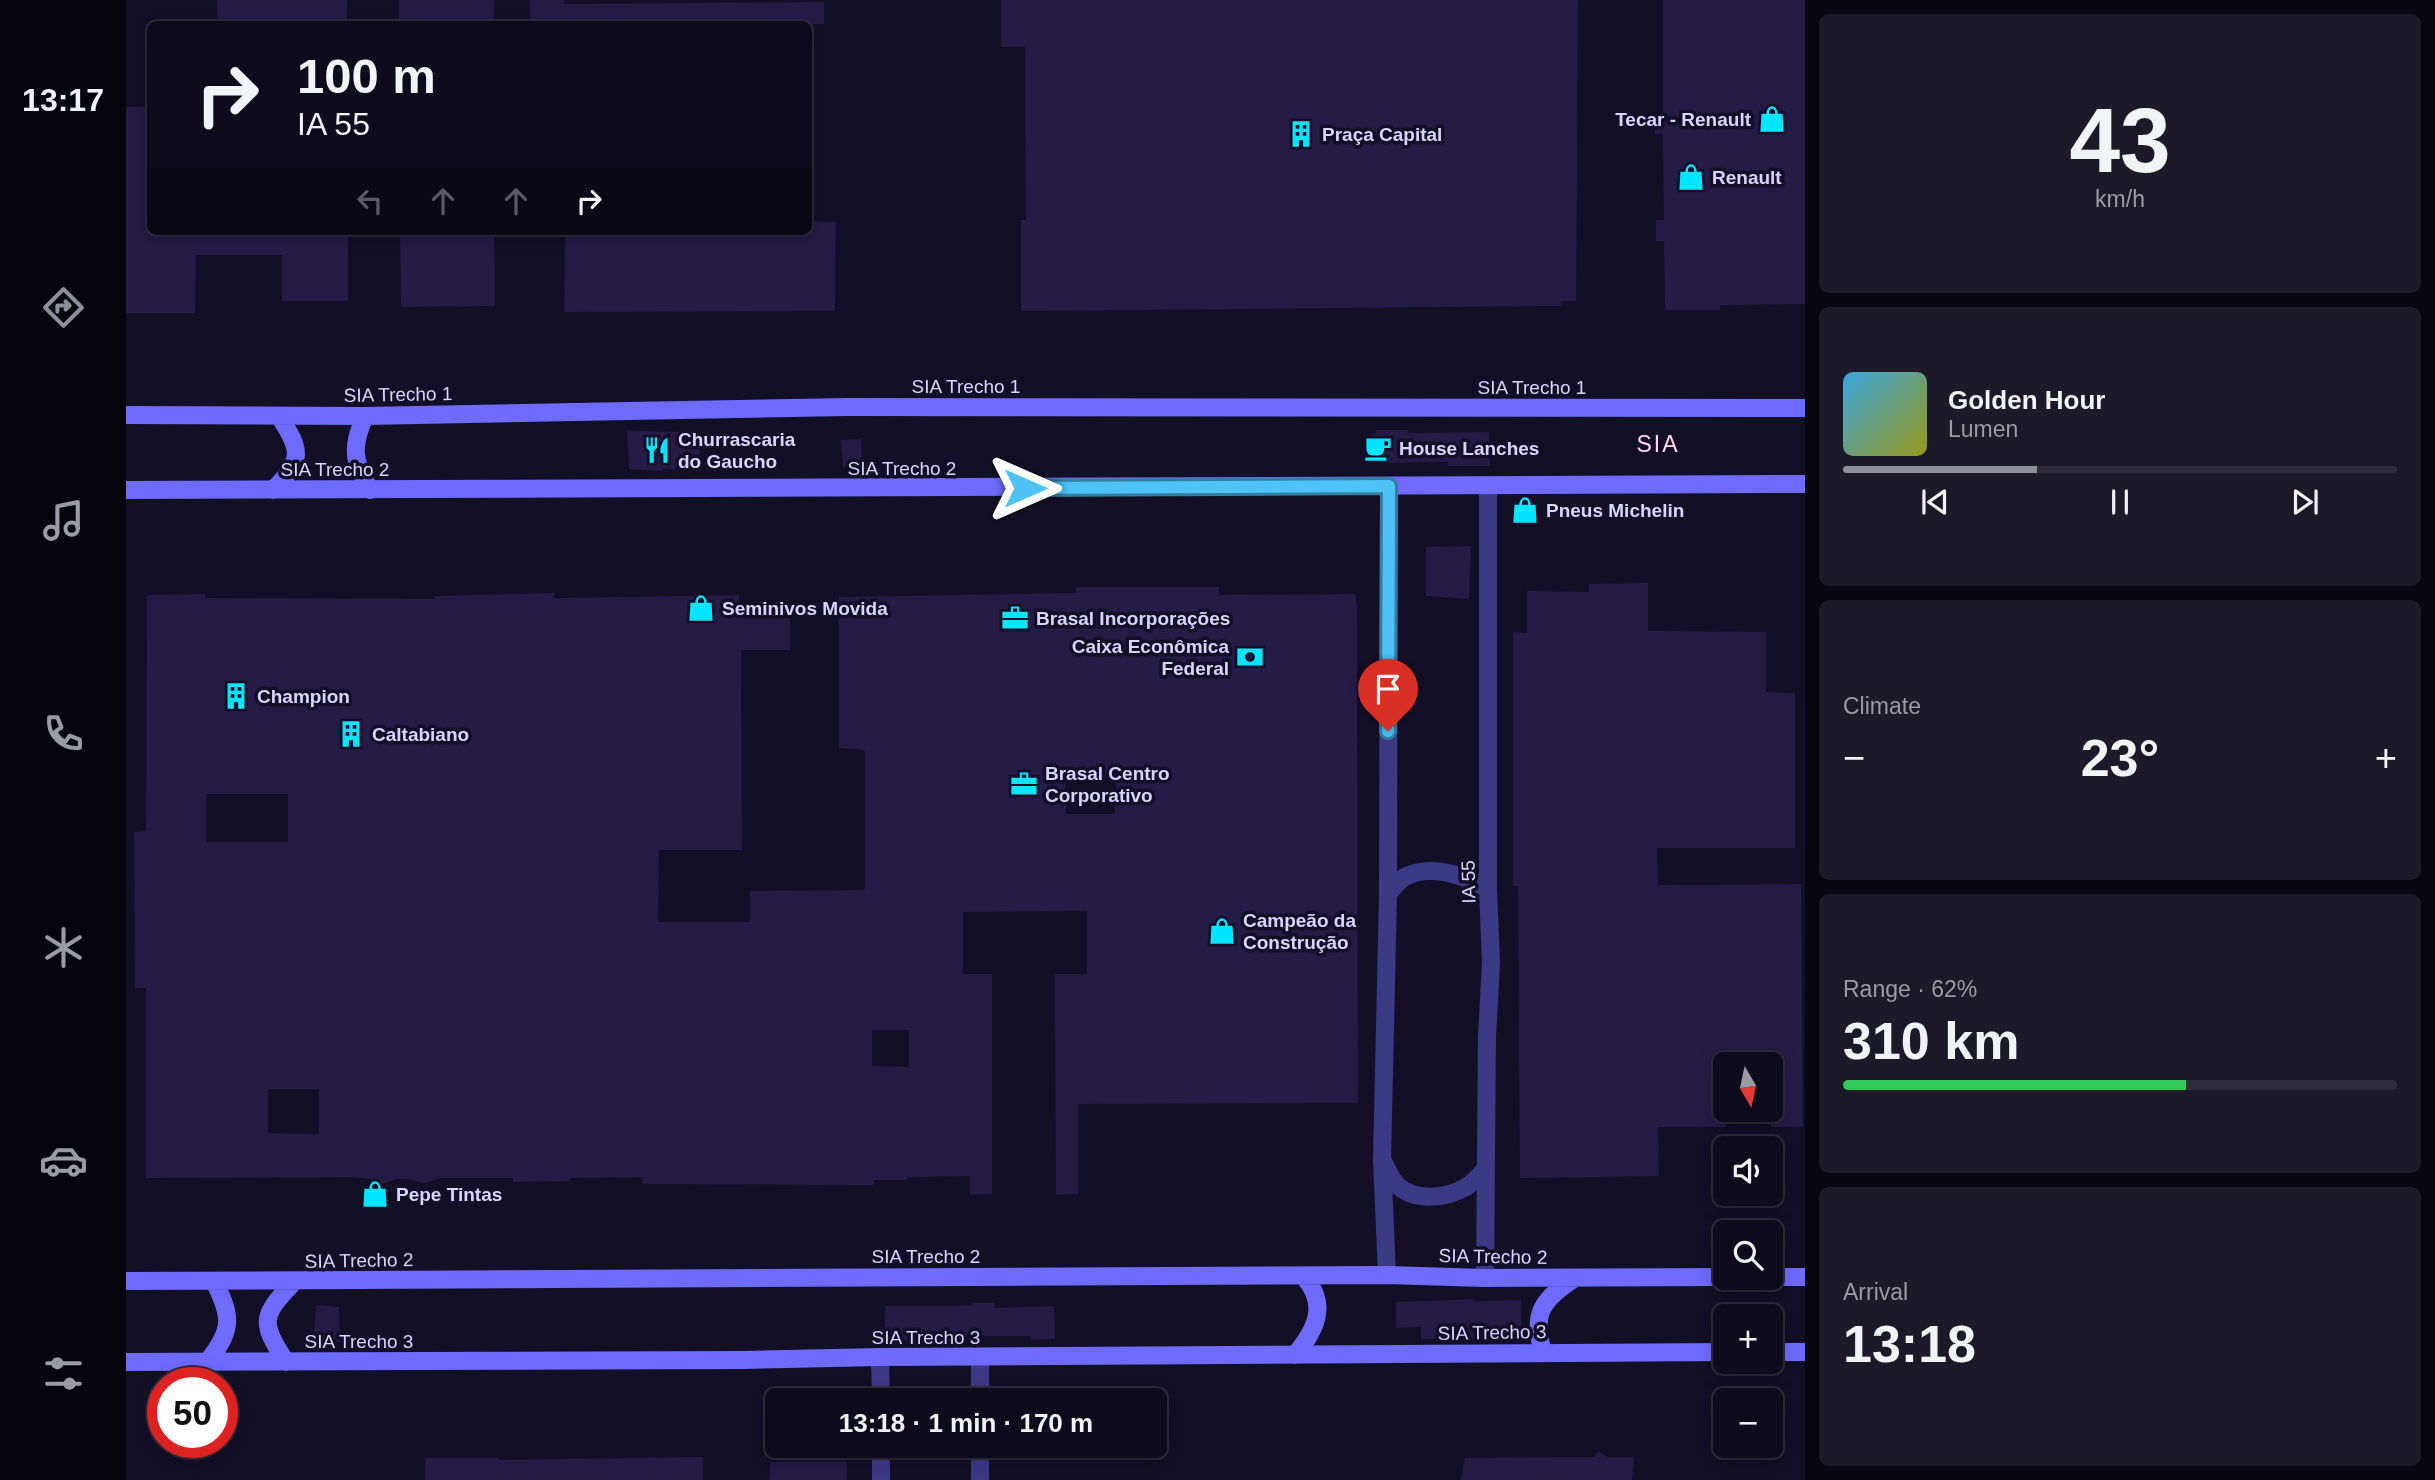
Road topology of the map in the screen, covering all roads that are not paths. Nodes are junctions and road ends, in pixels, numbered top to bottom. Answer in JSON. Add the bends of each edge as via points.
{"nodes":[{"id":1,"x":1805,"y":408,"type":"edge"},
{"id":2,"x":126,"y":415,"type":"edge"},
{"id":3,"x":279,"y":416,"type":"junction"},
{"id":4,"x":365,"y":416,"type":"junction"},
{"id":5,"x":1805,"y":484,"type":"edge"},
{"id":6,"x":1389,"y":486,"type":"junction"},
{"id":7,"x":1488,"y":486,"type":"junction"},
{"id":8,"x":126,"y":490,"type":"edge"},
{"id":9,"x":273,"y":490,"type":"junction"},
{"id":10,"x":370,"y":490,"type":"junction"},
{"id":11,"x":1488,"y":889,"type":"junction"},
{"id":12,"x":1388,"y":894,"type":"junction"},
{"id":13,"x":1382,"y":1160,"type":"junction"},
{"id":14,"x":1486,"y":1168,"type":"junction"},
{"id":15,"x":1387,"y":1275,"type":"junction"},
{"id":16,"x":1303,"y":1276,"type":"junction"},
{"id":17,"x":1713,"y":1277,"type":"edge"},
{"id":18,"x":1783,"y":1277,"type":"edge"},
{"id":19,"x":1805,"y":1277,"type":"edge"},
{"id":20,"x":1485,"y":1278,"type":"junction"},
{"id":21,"x":1575,"y":1278,"type":"junction"},
{"id":22,"x":214,"y":1280,"type":"junction"},
{"id":23,"x":126,"y":1281,"type":"edge"},
{"id":24,"x":294,"y":1282,"type":"junction"},
{"id":25,"x":1544,"y":1352,"type":"junction"},
{"id":26,"x":1713,"y":1352,"type":"edge"},
{"id":27,"x":1783,"y":1352,"type":"edge"},
{"id":28,"x":1805,"y":1352,"type":"edge"},
{"id":29,"x":1295,"y":1355,"type":"junction"},
{"id":30,"x":880,"y":1357,"type":"junction"},
{"id":31,"x":980,"y":1358,"type":"junction"},
{"id":32,"x":126,"y":1362,"type":"edge"},
{"id":33,"x":208,"y":1362,"type":"junction"},
{"id":34,"x":286,"y":1362,"type":"junction"},
{"id":35,"x":881,"y":1388,"type":"edge"},
{"id":36,"x":980,"y":1388,"type":"edge"},
{"id":37,"x":882,"y":1458,"type":"edge"},
{"id":38,"x":979,"y":1458,"type":"edge"},
{"id":39,"x":881,"y":1480,"type":"edge"},
{"id":40,"x":980,"y":1480,"type":"edge"}],
"edges":[{"from":1,"to":4,"type":"main road","name":"SIA Trecho 1","via":[[848,407]]},
{"from":2,"to":3,"type":"main road","name":"SIA Trecho 1"},
{"from":3,"to":4,"type":"main road","name":"SIA Trecho 1"},
{"from":3,"to":9,"type":"main road","via":[[297,453],[292,470]]},
{"from":4,"to":10,"type":"main road","via":[[354,452]]},
{"from":5,"to":7,"type":"main road","name":"SIA Trecho 2"},
{"from":6,"to":7,"type":"main road","name":"SIA Trecho 2"},
{"from":6,"to":10,"type":"main road","name":"SIA Trecho 2"},
{"from":6,"to":12,"type":"street"},
{"from":7,"to":11,"type":"street","name":"IA 55"},
{"from":8,"to":9,"type":"main road","name":"SIA Trecho 2"},
{"from":9,"to":10,"type":"main road","name":"SIA Trecho 2"},
{"from":11,"to":12,"type":"street","via":[[1462,876],[1431,871],[1400,880]]},
{"from":11,"to":14,"type":"street","name":"IA 55"},
{"from":12,"to":13,"type":"street"},
{"from":13,"to":14,"type":"street","via":[[1396,1185],[1419,1196],[1446,1195],[1468,1186]]},
{"from":13,"to":15,"type":"street"},
{"from":14,"to":20,"type":"street","name":"IA 55"},
{"from":15,"to":16,"type":"main road","name":"SIA Trecho 2"},
{"from":15,"to":20,"type":"main road","name":"SIA Trecho 2"},
{"from":16,"to":24,"type":"main road","name":"SIA Trecho 2"},
{"from":16,"to":29,"type":"main road","via":[[1317,1296],[1318,1313]]},
{"from":17,"to":21,"type":"main road","name":"SIA Trecho 2"},
{"from":18,"to":19,"type":"main road"},
{"from":20,"to":21,"type":"main road","name":"SIA Trecho 2"},
{"from":21,"to":25,"type":"main road","via":[[1545,1301],[1538,1318]]},
{"from":22,"to":23,"type":"main road","name":"SIA Trecho 2"},
{"from":22,"to":24,"type":"main road","name":"SIA Trecho 2"},
{"from":22,"to":33,"type":"main road","via":[[228,1322],[224,1340]]},
{"from":24,"to":34,"type":"main road","via":[[273,1303],[266,1321]]},
{"from":25,"to":26,"type":"main road","name":"SIA Trecho 3"},
{"from":25,"to":29,"type":"main road","name":"SIA Trecho 3"},
{"from":27,"to":28,"type":"main road"},
{"from":29,"to":31,"type":"main road","name":"SIA Trecho 3"},
{"from":30,"to":31,"type":"main road","name":"SIA Trecho 3"},
{"from":30,"to":34,"type":"main road","name":"SIA Trecho 3"},
{"from":30,"to":35,"type":"street"},
{"from":31,"to":36,"type":"street"},
{"from":32,"to":33,"type":"main road","name":"SIA Trecho 3"},
{"from":33,"to":34,"type":"main road","name":"SIA Trecho 3"},
{"from":37,"to":39,"type":"street"},
{"from":38,"to":40,"type":"street"}]}
